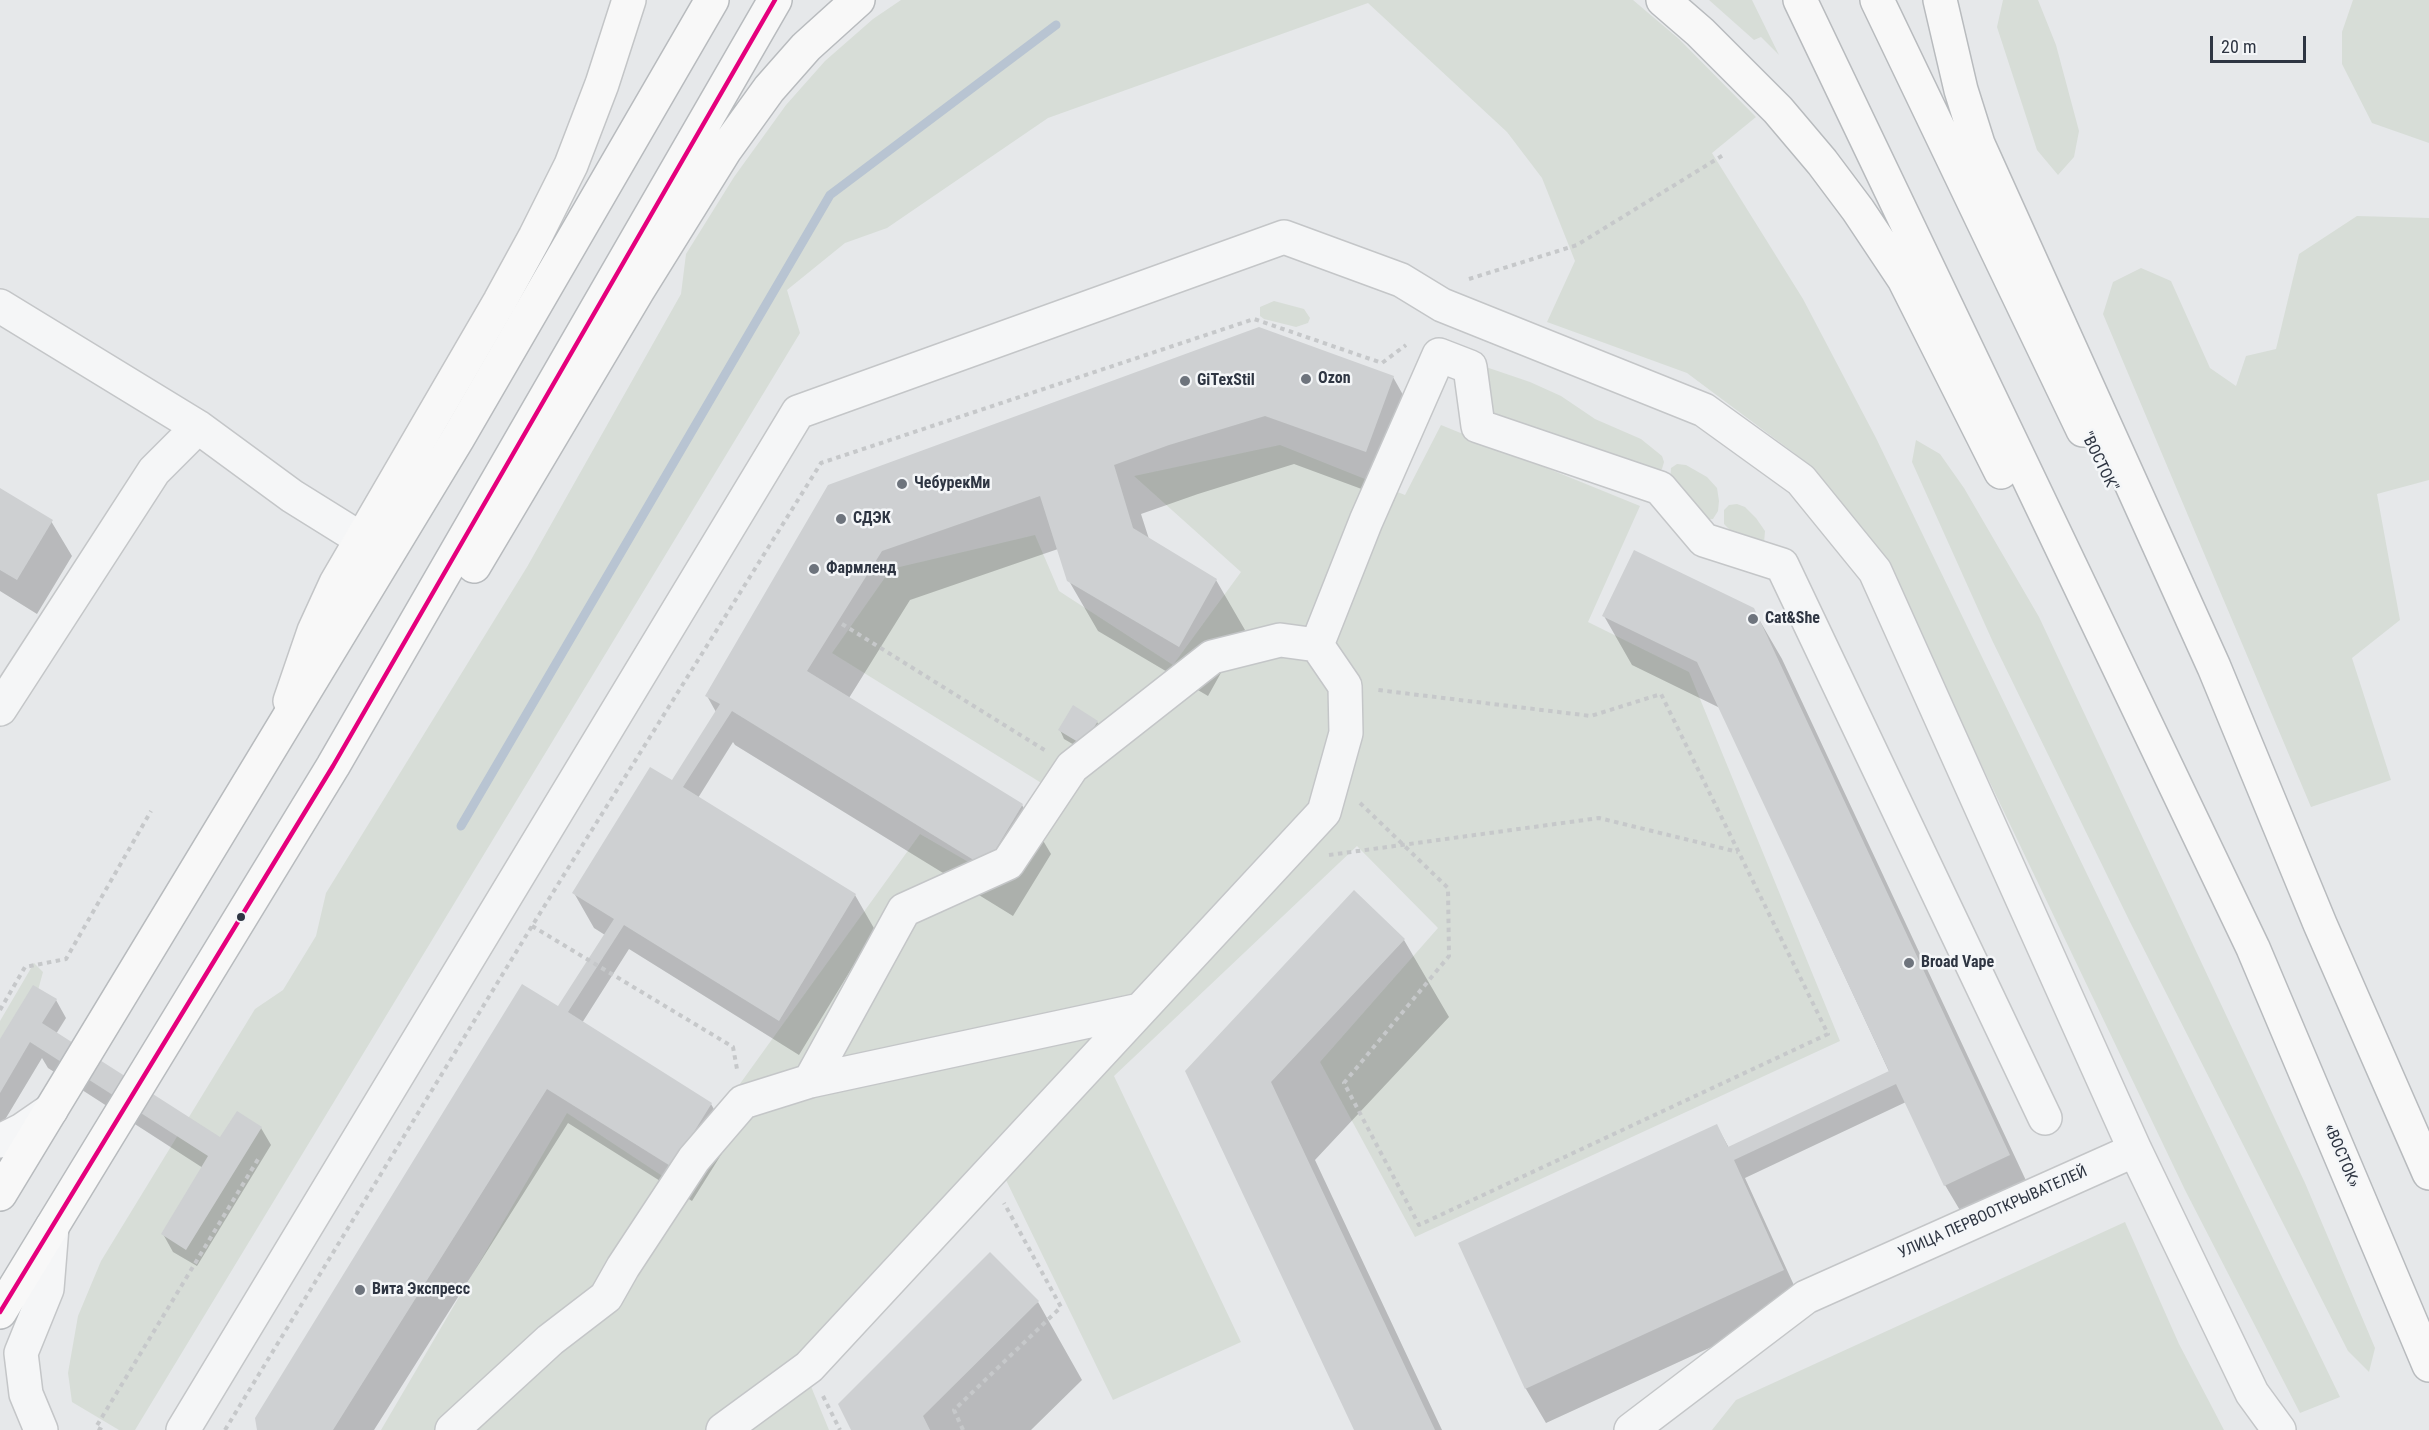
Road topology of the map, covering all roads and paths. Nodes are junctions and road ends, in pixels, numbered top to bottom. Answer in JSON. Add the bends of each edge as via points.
{"nodes":[{"id":1,"x":629,"y":0,"type":"edge"},
{"id":2,"x":712,"y":0,"type":"edge"},
{"id":3,"x":776,"y":0,"type":"edge"},
{"id":4,"x":858,"y":0,"type":"edge"},
{"id":5,"x":1663,"y":0,"type":"edge"},
{"id":6,"x":1877,"y":0,"type":"edge"},
{"id":7,"x":1940,"y":0,"type":"edge"},
{"id":8,"x":1805,"y":9,"type":"edge"},
{"id":9,"x":1725,"y":154,"type":"dead end"},
{"id":10,"x":1442,"y":305,"type":"junction"},
{"id":11,"x":0,"y":306,"type":"edge"},
{"id":12,"x":1439,"y":354,"type":"junction"},
{"id":13,"x":198,"y":427,"type":"junction"},
{"id":14,"x":458,"y":438,"type":"junction"},
{"id":15,"x":361,"y":539,"type":"junction"},
{"id":16,"x":842,"y":624,"type":"dead end"},
{"id":17,"x":1317,"y":645,"type":"junction"},
{"id":18,"x":1345,"y":686,"type":"junction"},
{"id":19,"x":0,"y":709,"type":"edge"},
{"id":20,"x":279,"y":734,"type":"junction"},
{"id":21,"x":333,"y":766,"type":"junction"},
{"id":22,"x":1072,"y":767,"type":"junction"},
{"id":23,"x":1334,"y":778,"type":"junction"},
{"id":24,"x":151,"y":812,"type":"dead end"},
{"id":25,"x":1404,"y":846,"type":"junction"},
{"id":26,"x":1739,"y":852,"type":"junction"},
{"id":27,"x":1278,"y":862,"type":"junction"},
{"id":28,"x":2320,"y":924,"type":"junction"},
{"id":29,"x":532,"y":926,"type":"junction"},
{"id":30,"x":2253,"y":948,"type":"junction"},
{"id":31,"x":0,"y":1010,"type":"edge"},
{"id":32,"x":1140,"y":1010,"type":"junction"},
{"id":33,"x":810,"y":1080,"type":"junction"},
{"id":34,"x":743,"y":1102,"type":"junction"},
{"id":35,"x":51,"y":1110,"type":"junction"},
{"id":36,"x":2045,"y":1118,"type":"dead end"},
{"id":37,"x":0,"y":1141,"type":"edge"},
{"id":38,"x":2135,"y":1150,"type":"junction"},
{"id":39,"x":260,"y":1156,"type":"dead end"},
{"id":40,"x":2429,"y":1173,"type":"edge"},
{"id":41,"x":988,"y":1174,"type":"junction"},
{"id":42,"x":0,"y":1194,"type":"edge"},
{"id":43,"x":52,"y":1227,"type":"junction"},
{"id":44,"x":0,"y":1312,"type":"edge"},
{"id":45,"x":2429,"y":1365,"type":"edge"},
{"id":46,"x":41,"y":1430,"type":"edge"},
{"id":47,"x":102,"y":1430,"type":"edge"},
{"id":48,"x":183,"y":1430,"type":"edge"},
{"id":49,"x":225,"y":1430,"type":"edge"},
{"id":50,"x":452,"y":1430,"type":"edge"},
{"id":51,"x":723,"y":1430,"type":"edge"},
{"id":52,"x":963,"y":1430,"type":"edge"},
{"id":53,"x":1631,"y":1430,"type":"edge"},
{"id":54,"x":2278,"y":1430,"type":"edge"}],
"edges":[{"from":1,"to":15,"type":"main road","via":[[571,165],[500,301]]},
{"from":2,"to":14,"type":"main road"},
{"from":3,"to":21,"type":"main road"},
{"from":4,"to":21,"type":"main road","via":[[806,47],[769,89],[725,150],[448,610]]},
{"from":5,"to":30,"type":"main road","via":[[1778,110],[1834,178],[1904,279],[2105,677]]},
{"from":6,"to":28,"type":"main road","name":"\"ВОСТОК\""},
{"from":7,"to":28,"type":"main road","via":[[1978,144],[2214,667]]},
{"from":8,"to":30,"type":"main road"},
{"from":9,"to":10,"type":"path","via":[[1577,245],[1459,282]]},
{"from":10,"to":38,"type":"street","via":[[1704,410],[1801,480],[1875,571]]},
{"from":10,"to":48,"type":"street","via":[[1401,280],[1284,237],[798,412]]},
{"from":11,"to":13,"type":"street"},
{"from":12,"to":17,"type":"street"},
{"from":12,"to":29,"type":"path","via":[[1411,341],[1382,363],[1254,319],[821,463]]},
{"from":12,"to":36,"type":"street","via":[[1470,367],[1478,426],[1660,488],[1704,540],[1782,565]]},
{"from":13,"to":15,"type":"street","via":[[292,496]]},
{"from":13,"to":19,"type":"street","via":[[154,471]]},
{"from":14,"to":15,"type":"street","via":[[430,466],[391,524],[374,537]]},
{"from":14,"to":20,"type":"main road"},
{"from":15,"to":20,"type":"main road","via":[[314,632]]},
{"from":16,"to":22,"type":"path"},
{"from":17,"to":18,"type":"street"},
{"from":17,"to":22,"type":"street","via":[[1280,640],[1212,657]]},
{"from":18,"to":23,"type":"street","via":[[1346,733]]},
{"from":18,"to":26,"type":"path","via":[[1591,716],[1661,694]]},
{"from":20,"to":35,"type":"main road"},
{"from":21,"to":43,"type":"main road"},
{"from":22,"to":33,"type":"street","via":[[1008,862],[904,910]]},
{"from":23,"to":25,"type":"path"},
{"from":23,"to":27,"type":"street","via":[[1324,813]]},
{"from":24,"to":31,"type":"path","via":[[66,959],[25,967]]},
{"from":25,"to":26,"type":"path","via":[[1599,818]]},
{"from":25,"to":26,"type":"path","via":[[1448,888],[1449,956],[1344,1083],[1419,1225],[1828,1034]]},
{"from":25,"to":27,"type":"path"},
{"from":27,"to":32,"type":"street"},
{"from":28,"to":40,"type":"main road"},
{"from":29,"to":34,"type":"path","via":[[733,1047]]},
{"from":29,"to":49,"type":"path"},
{"from":30,"to":45,"type":"main road","name":"«ВОСТОК»"},
{"from":32,"to":33,"type":"street"},
{"from":32,"to":41,"type":"street"},
{"from":33,"to":34,"type":"street"},
{"from":34,"to":50,"type":"street","via":[[694,1160],[606,1297],[550,1340]]},
{"from":35,"to":37,"type":"street"},
{"from":35,"to":42,"type":"main road"},
{"from":38,"to":53,"type":"street","name":"УЛИЦА ПЕРВООТКРЫВАТЕЛЕЙ","via":[[1806,1297]]},
{"from":38,"to":54,"type":"street","via":[[2252,1393]]},
{"from":39,"to":47,"type":"path","via":[[96,1426]]},
{"from":41,"to":51,"type":"street","via":[[809,1367]]},
{"from":41,"to":52,"type":"path","via":[[1061,1307],[954,1410]]},
{"from":43,"to":44,"type":"main road"},
{"from":43,"to":46,"type":"street","via":[[47,1289],[21,1353],[26,1394]]}]}
